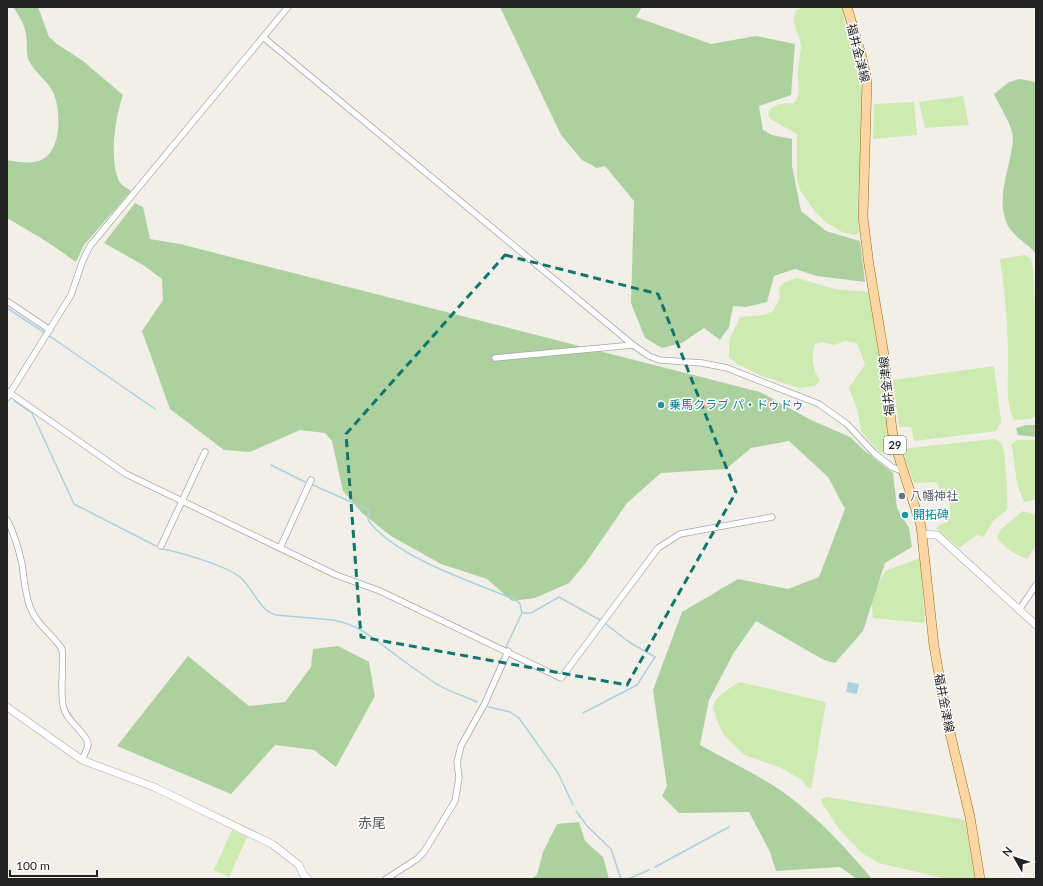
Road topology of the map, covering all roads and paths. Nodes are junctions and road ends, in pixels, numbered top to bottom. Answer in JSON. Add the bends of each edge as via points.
{"nodes":[{"id":1,"x":288,"y":7,"type":"edge"},
{"id":2,"x":847,"y":7,"type":"edge"},
{"id":3,"x":263,"y":38,"type":"junction"},
{"id":4,"x":7,"y":301,"type":"edge"},
{"id":5,"x":50,"y":330,"type":"junction"},
{"id":6,"x":633,"y":345,"type":"junction"},
{"id":7,"x":495,"y":358,"type":"dead end"},
{"id":8,"x":8,"y":394,"type":"edge"},
{"id":9,"x":205,"y":452,"type":"dead end"},
{"id":10,"x":904,"y":472,"type":"junction"},
{"id":11,"x":311,"y":480,"type":"dead end"},
{"id":12,"x":181,"y":500,"type":"junction"},
{"id":13,"x":772,"y":517,"type":"dead end"},
{"id":14,"x":7,"y":520,"type":"edge"},
{"id":15,"x":922,"y":534,"type":"junction"},
{"id":16,"x":161,"y":546,"type":"dead end"},
{"id":17,"x":280,"y":548,"type":"junction"},
{"id":18,"x":1036,"y":585,"type":"edge"},
{"id":19,"x":1019,"y":610,"type":"junction"},
{"id":20,"x":1036,"y":625,"type":"edge"},
{"id":21,"x":508,"y":651,"type":"junction"},
{"id":22,"x":7,"y":707,"type":"edge"},
{"id":23,"x":82,"y":760,"type":"junction"},
{"id":24,"x":308,"y":879,"type":"edge"},
{"id":25,"x":386,"y":879,"type":"edge"},
{"id":26,"x":980,"y":879,"type":"edge"}],
"edges":[{"from":1,"to":3,"type":"street"},
{"from":2,"to":10,"type":"main road","name":"福井金津線","number":"29","via":[[867,81],[863,218],[884,355],[892,430]]},
{"from":3,"to":5,"type":"street","via":[[90,246],[71,295]]},
{"from":3,"to":6,"type":"street"},
{"from":4,"to":5,"type":"street"},
{"from":5,"to":8,"type":"street"},
{"from":6,"to":7,"type":"street"},
{"from":6,"to":10,"type":"street","via":[[660,360],[702,363],[727,368],[819,404],[848,424],[874,453],[892,467]]},
{"from":8,"to":12,"type":"street","via":[[126,474]]},
{"from":9,"to":12,"type":"street"},
{"from":10,"to":15,"type":"main road","name":"福井金津線","number":"29"},
{"from":11,"to":17,"type":"street"},
{"from":12,"to":16,"type":"street"},
{"from":12,"to":17,"type":"street"},
{"from":13,"to":21,"type":"street","via":[[680,534],[658,548],[561,678]]},
{"from":14,"to":23,"type":"street","via":[[22,564],[30,607],[36,621],[62,649],[63,705],[70,722],[87,739],[88,745]]},
{"from":15,"to":19,"type":"street","via":[[937,535]]},
{"from":15,"to":26,"type":"main road","name":"福井金津線","number":"29","via":[[934,646],[947,720],[970,817]]},
{"from":17,"to":21,"type":"street"},
{"from":18,"to":19,"type":"street"},
{"from":19,"to":20,"type":"street"},
{"from":21,"to":25,"type":"street","via":[[485,703],[461,746],[457,762],[459,778],[455,801],[424,852]]},
{"from":22,"to":23,"type":"street"},
{"from":23,"to":24,"type":"street","via":[[154,787],[272,844],[300,865]]}]}
